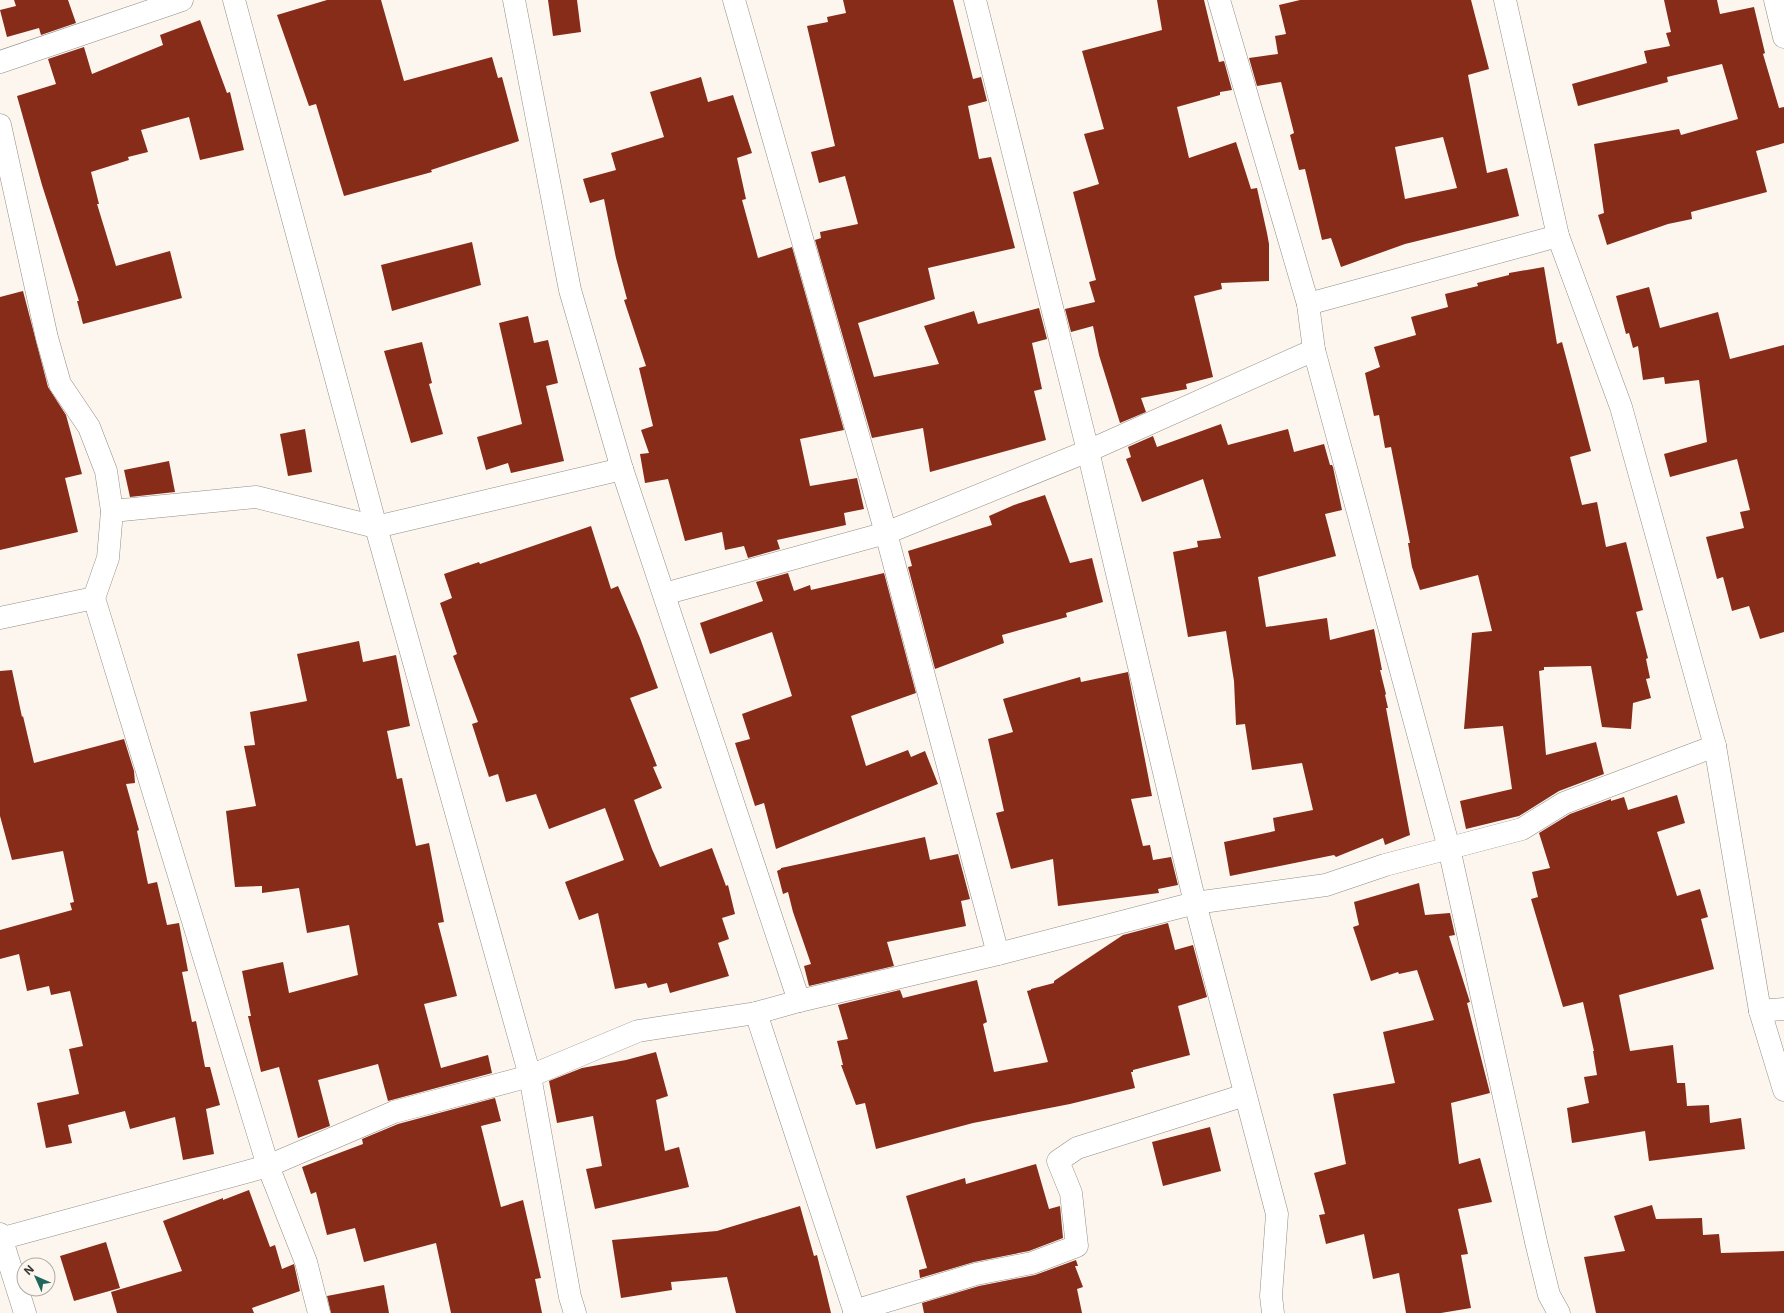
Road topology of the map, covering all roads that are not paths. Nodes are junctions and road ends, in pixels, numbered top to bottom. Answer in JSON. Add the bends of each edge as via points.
{"nodes":[{"id":1,"x":182,"y":0,"type":"edge"},
{"id":2,"x":234,"y":0,"type":"edge"},
{"id":3,"x":514,"y":0,"type":"edge"},
{"id":4,"x":734,"y":0,"type":"edge"},
{"id":5,"x":975,"y":0,"type":"edge"},
{"id":6,"x":1219,"y":0,"type":"edge"},
{"id":7,"x":1505,"y":0,"type":"edge"},
{"id":8,"x":1775,"y":0,"type":"edge"},
{"id":9,"x":1784,"y":37,"type":"edge"},
{"id":10,"x":0,"y":62,"type":"edge"},
{"id":11,"x":0,"y":125,"type":"edge"},
{"id":12,"x":1558,"y":236,"type":"junction"},
{"id":13,"x":1308,"y":304,"type":"junction"},
{"id":14,"x":1314,"y":350,"type":"junction"},
{"id":15,"x":1088,"y":451,"type":"junction"},
{"id":16,"x":622,"y":469,"type":"junction"},
{"id":17,"x":112,"y":511,"type":"junction"},
{"id":18,"x":376,"y":527,"type":"junction"},
{"id":19,"x":886,"y":534,"type":"junction"},
{"id":20,"x":664,"y":594,"type":"junction"},
{"id":21,"x":94,"y":598,"type":"junction"},
{"id":22,"x":0,"y":618,"type":"edge"},
{"id":23,"x":1714,"y":746,"type":"junction"},
{"id":24,"x":1449,"y":848,"type":"junction"},
{"id":25,"x":1195,"y":903,"type":"junction"},
{"id":26,"x":998,"y":954,"type":"junction"},
{"id":27,"x":798,"y":1000,"type":"junction"},
{"id":28,"x":1784,"y":1009,"type":"edge"},
{"id":29,"x":1760,"y":1011,"type":"junction"},
{"id":30,"x":756,"y":1013,"type":"junction"},
{"id":31,"x":530,"y":1076,"type":"junction"},
{"id":32,"x":1784,"y":1090,"type":"edge"},
{"id":33,"x":1245,"y":1095,"type":"junction"},
{"id":34,"x":268,"y":1166,"type":"junction"},
{"id":35,"x":0,"y":1237,"type":"edge"},
{"id":36,"x":854,"y":1312,"type":"edge"},
{"id":37,"x":25,"y":1313,"type":"edge"},
{"id":38,"x":319,"y":1313,"type":"edge"},
{"id":39,"x":574,"y":1313,"type":"edge"},
{"id":40,"x":1273,"y":1313,"type":"edge"},
{"id":41,"x":1559,"y":1313,"type":"edge"}],
"edges":[{"from":1,"to":10,"type":"street"},
{"from":2,"to":18,"type":"street"},
{"from":3,"to":16,"type":"street","via":[[570,290]]},
{"from":4,"to":19,"type":"street"},
{"from":5,"to":15,"type":"street"},
{"from":6,"to":13,"type":"street"},
{"from":7,"to":12,"type":"street"},
{"from":8,"to":9,"type":"street"},
{"from":11,"to":17,"type":"street","via":[[60,384],[89,427],[106,471]]},
{"from":12,"to":13,"type":"street"},
{"from":12,"to":23,"type":"street","via":[[1621,407]]},
{"from":13,"to":14,"type":"street"},
{"from":14,"to":15,"type":"street"},
{"from":14,"to":24,"type":"street"},
{"from":15,"to":19,"type":"street"},
{"from":15,"to":25,"type":"street"},
{"from":16,"to":18,"type":"street"},
{"from":16,"to":20,"type":"street"},
{"from":17,"to":18,"type":"street","via":[[256,497]]},
{"from":17,"to":21,"type":"street","via":[[108,558]]},
{"from":18,"to":31,"type":"street"},
{"from":19,"to":20,"type":"street"},
{"from":19,"to":26,"type":"street"},
{"from":20,"to":27,"type":"street"},
{"from":21,"to":22,"type":"street"},
{"from":21,"to":34,"type":"street"},
{"from":23,"to":24,"type":"street","via":[[1564,803],[1522,829]]},
{"from":23,"to":29,"type":"street"},
{"from":24,"to":25,"type":"street","via":[[1385,865],[1326,885]]},
{"from":24,"to":41,"type":"street","via":[[1536,1242],[1549,1296]]},
{"from":25,"to":26,"type":"street"},
{"from":25,"to":33,"type":"street"},
{"from":26,"to":27,"type":"street"},
{"from":27,"to":30,"type":"street"},
{"from":28,"to":29,"type":"street"},
{"from":29,"to":32,"type":"street"},
{"from":30,"to":31,"type":"street","via":[[638,1031]]},
{"from":30,"to":36,"type":"street"},
{"from":31,"to":34,"type":"street","via":[[394,1112]]},
{"from":31,"to":39,"type":"street"},
{"from":33,"to":36,"type":"street","via":[[1077,1148],[1058,1161],[1071,1193],[1077,1246],[1032,1263],[976,1274]]},
{"from":33,"to":40,"type":"street","via":[[1277,1214],[1271,1296]]},
{"from":34,"to":35,"type":"street"},
{"from":34,"to":38,"type":"street","via":[[306,1262]]},
{"from":35,"to":37,"type":"street"}]}
